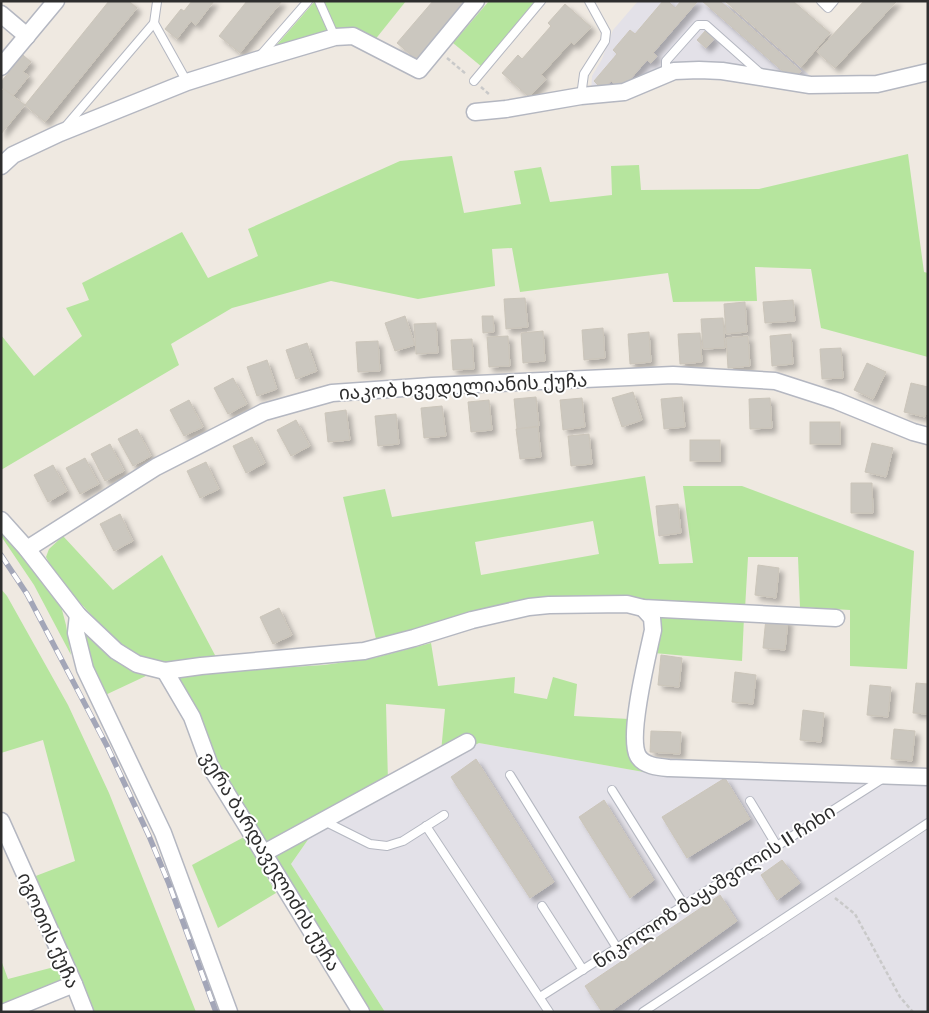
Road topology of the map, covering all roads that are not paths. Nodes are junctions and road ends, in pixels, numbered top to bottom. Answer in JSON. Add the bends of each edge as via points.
{"nodes":[{"id":1,"x":56,"y":1,"type":"edge"},
{"id":2,"x":308,"y":1,"type":"edge"},
{"id":3,"x":319,"y":1,"type":"edge"},
{"id":4,"x":476,"y":1,"type":"edge"},
{"id":5,"x":542,"y":1,"type":"edge"},
{"id":6,"x":589,"y":1,"type":"edge"},
{"id":7,"x":821,"y":1,"type":"edge"},
{"id":8,"x":834,"y":1,"type":"edge"},
{"id":9,"x":156,"y":2,"type":"edge"},
{"id":10,"x":1,"y":14,"type":"edge"},
{"id":11,"x":154,"y":23,"type":"junction"},
{"id":12,"x":27,"y":36,"type":"junction"},
{"id":13,"x":335,"y":37,"type":"junction"},
{"id":14,"x":257,"y":60,"type":"junction"},
{"id":15,"x":1,"y":67,"type":"edge"},
{"id":16,"x":928,"y":72,"type":"edge"},
{"id":17,"x":666,"y":74,"type":"junction"},
{"id":18,"x":765,"y":78,"type":"junction"},
{"id":19,"x":474,"y":81,"type":"dead end"},
{"id":20,"x":188,"y":82,"type":"junction"},
{"id":21,"x":581,"y":96,"type":"junction"},
{"id":22,"x":475,"y":112,"type":"dead end"},
{"id":23,"x":60,"y":133,"type":"junction"},
{"id":24,"x":1,"y":166,"type":"edge"},
{"id":25,"x":928,"y":436,"type":"edge"},
{"id":26,"x":1,"y":520,"type":"edge"},
{"id":27,"x":27,"y":549,"type":"junction"},
{"id":28,"x":643,"y":608,"type":"junction"},
{"id":29,"x":78,"y":615,"type":"junction"},
{"id":30,"x":836,"y":618,"type":"dead end"},
{"id":31,"x":165,"y":671,"type":"junction"},
{"id":32,"x":467,"y":742,"type":"dead end"},
{"id":33,"x":510,"y":775,"type":"dead end"},
{"id":34,"x":887,"y":776,"type":"junction"},
{"id":35,"x":928,"y":777,"type":"edge"},
{"id":36,"x":612,"y":790,"type":"dead end"},
{"id":37,"x":750,"y":801,"type":"dead end"},
{"id":38,"x":444,"y":815,"type":"dead end"},
{"id":39,"x":1,"y":821,"type":"edge"},
{"id":40,"x":324,"y":821,"type":"junction"},
{"id":41,"x":928,"y":823,"type":"edge"},
{"id":42,"x":426,"y":826,"type":"junction"},
{"id":43,"x":777,"y":846,"type":"junction"},
{"id":44,"x":264,"y":853,"type":"junction"},
{"id":45,"x":684,"y":905,"type":"junction"},
{"id":46,"x":542,"y":906,"type":"dead end"},
{"id":47,"x":618,"y":948,"type":"junction"},
{"id":48,"x":583,"y":970,"type":"junction"},
{"id":49,"x":74,"y":984,"type":"junction"},
{"id":50,"x":540,"y":997,"type":"junction"},
{"id":51,"x":6,"y":1012,"type":"edge"},
{"id":52,"x":85,"y":1012,"type":"edge"},
{"id":53,"x":229,"y":1012,"type":"edge"},
{"id":54,"x":361,"y":1012,"type":"edge"},
{"id":55,"x":549,"y":1012,"type":"edge"},
{"id":56,"x":643,"y":1012,"type":"edge"}],
"edges":[{"from":1,"to":12,"type":"street"},
{"from":2,"to":14,"type":"lane"},
{"from":3,"to":13,"type":"lane"},
{"from":4,"to":13,"type":"street","via":[[420,70],[352,36]]},
{"from":5,"to":19,"type":"lane"},
{"from":6,"to":21,"type":"lane","via":[[606,32],[606,41],[584,74]]},
{"from":7,"to":8,"type":"lane","via":[[828,8]]},
{"from":9,"to":11,"type":"lane"},
{"from":10,"to":12,"type":"street"},
{"from":11,"to":20,"type":"lane"},
{"from":11,"to":23,"type":"lane"},
{"from":12,"to":15,"type":"street"},
{"from":13,"to":14,"type":"street"},
{"from":14,"to":20,"type":"street"},
{"from":16,"to":18,"type":"street","via":[[877,84],[810,85]]},
{"from":17,"to":18,"type":"street","via":[[699,70]]},
{"from":17,"to":18,"type":"lane","via":[[666,61],[698,25],[706,25]]},
{"from":17,"to":21,"type":"street","via":[[624,92]]},
{"from":20,"to":23,"type":"street"},
{"from":21,"to":22,"type":"street"},
{"from":23,"to":24,"type":"street","via":[[13,155]]},
{"from":25,"to":27,"type":"street","name":"იაკობ ხვედელიანის ქუჩა","via":[[775,381],[673,375],[332,393],[264,412],[156,467]]},
{"from":26,"to":27,"type":"street"},
{"from":27,"to":29,"type":"street"},
{"from":28,"to":30,"type":"street"},
{"from":28,"to":31,"type":"street","via":[[627,604],[548,604],[472,620],[364,651]]},
{"from":28,"to":34,"type":"street","via":[[652,618],[653,630],[637,710],[635,742],[638,756],[649,765]]},
{"from":29,"to":31,"type":"street","via":[[116,650],[137,664]]},
{"from":29,"to":53,"type":"street","via":[[76,633],[85,669],[163,833]]},
{"from":31,"to":44,"type":"street","name":"ვერა ბარდაველიძის ქუჩა","via":[[192,717],[210,766]]},
{"from":32,"to":40,"type":"street"},
{"from":33,"to":47,"type":"lane"},
{"from":34,"to":35,"type":"street"},
{"from":34,"to":43,"type":"lane","name":"ნიკოლოზ მაყაშვილის II ჩიხი"},
{"from":36,"to":45,"type":"lane"},
{"from":37,"to":43,"type":"lane"},
{"from":38,"to":42,"type":"lane"},
{"from":39,"to":49,"type":"street","name":"იგოთის ქუჩა"},
{"from":40,"to":42,"type":"lane","via":[[370,844],[387,846],[403,841]]},
{"from":40,"to":44,"type":"street"},
{"from":41,"to":56,"type":"lane"},
{"from":42,"to":50,"type":"lane"},
{"from":43,"to":45,"type":"lane","name":"ნიკოლოზ მაყაშვილის II ჩიხი"},
{"from":44,"to":54,"type":"street","name":"ვერა ბარდაველიძის ქუჩა"},
{"from":45,"to":47,"type":"lane","name":"ნიკოლოზ მაყაშვილის II ჩიხი"},
{"from":46,"to":48,"type":"lane"},
{"from":47,"to":48,"type":"lane","name":"ნიკოლოზ მაყაშვილის II ჩიხი"},
{"from":48,"to":50,"type":"lane","name":"ნიკოლოზ მაყაშვილის II ჩიხი"},
{"from":49,"to":51,"type":"street"},
{"from":49,"to":52,"type":"street","name":"იგოთის ქუჩა"},
{"from":50,"to":55,"type":"lane"}]}
